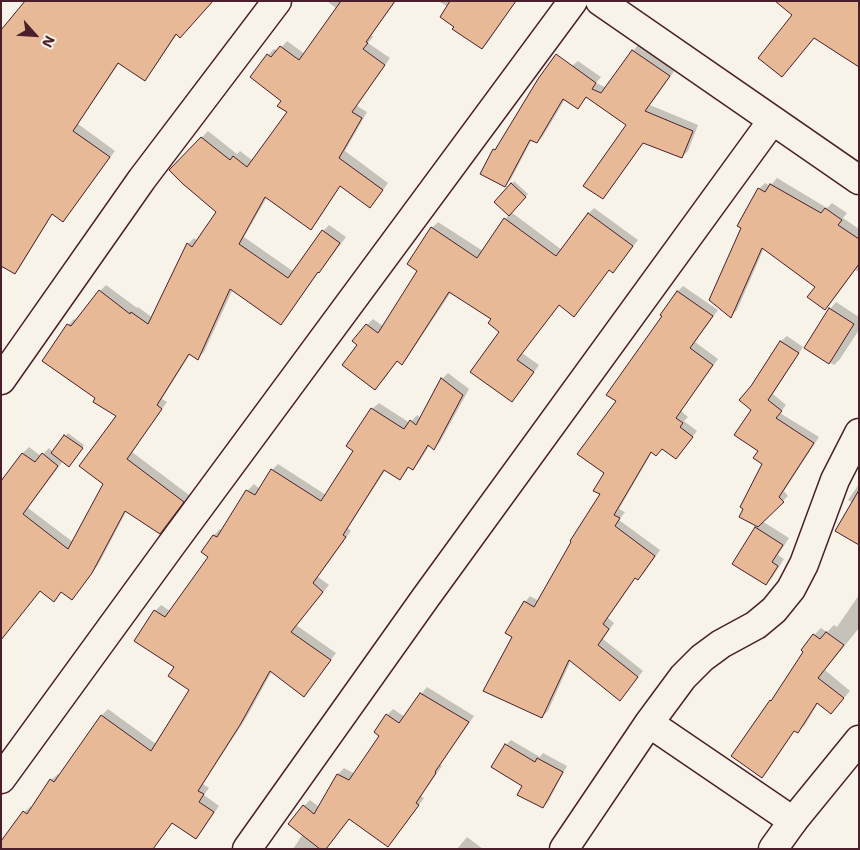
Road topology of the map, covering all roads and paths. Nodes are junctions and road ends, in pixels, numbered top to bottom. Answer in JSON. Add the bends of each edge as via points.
{"nodes":[{"id":1,"x":277,"y":1,"type":"edge"},
{"id":2,"x":574,"y":1,"type":"edge"},
{"id":3,"x":600,"y":1,"type":"edge"},
{"id":4,"x":772,"y":121,"type":"junction"},
{"id":5,"x":859,"y":180,"type":"edge"},
{"id":6,"x":1,"y":380,"type":"edge"},
{"id":7,"x":859,"y":434,"type":"edge"},
{"id":8,"x":650,"y":723,"type":"junction"},
{"id":9,"x":859,"y":740,"type":"edge"},
{"id":10,"x":1,"y":779,"type":"edge"},
{"id":11,"x":793,"y":821,"type":"junction"},
{"id":12,"x":247,"y":849,"type":"edge"},
{"id":13,"x":564,"y":849,"type":"edge"},
{"id":14,"x":774,"y":849,"type":"edge"}],
"edges":[{"from":1,"to":6,"type":"street","via":[[142,179]]},
{"from":2,"to":10,"type":"street"},
{"from":3,"to":4,"type":"street"},
{"from":4,"to":5,"type":"street"},
{"from":4,"to":12,"type":"street"},
{"from":7,"to":8,"type":"street","via":[[836,480],[791,589],[756,625],[702,658],[683,677]]},
{"from":8,"to":11,"type":"street"},
{"from":8,"to":13,"type":"street"},
{"from":9,"to":11,"type":"street"},
{"from":11,"to":14,"type":"street"}]}
